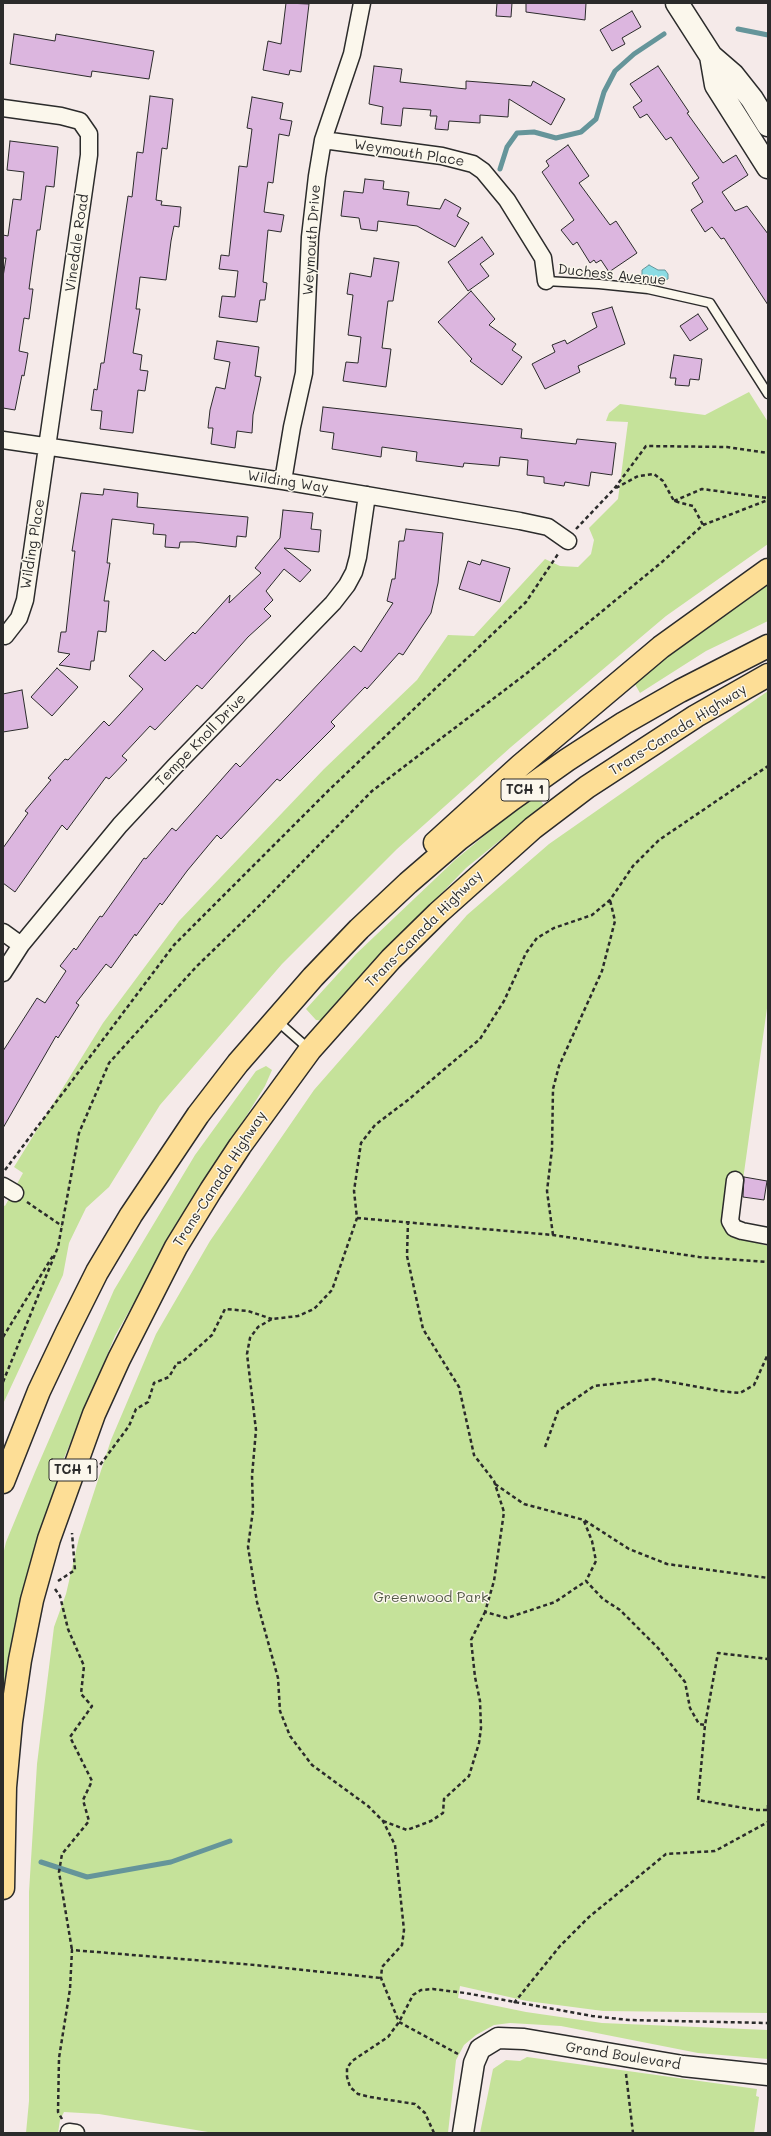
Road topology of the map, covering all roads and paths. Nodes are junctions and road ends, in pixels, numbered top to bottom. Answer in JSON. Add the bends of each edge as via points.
{"nodes":[{"id":1,"x":362,"y":3,"type":"edge"},
{"id":2,"x":677,"y":3,"type":"edge"},
{"id":3,"x":711,"y":56,"type":"junction"},
{"id":4,"x":3,"y":108,"type":"edge"},
{"id":5,"x":768,"y":125,"type":"edge"},
{"id":6,"x":323,"y":140,"type":"junction"},
{"id":7,"x":768,"y":167,"type":"edge"},
{"id":8,"x":546,"y":281,"type":"joint"},
{"id":9,"x":768,"y":394,"type":"edge"},
{"id":10,"x":3,"y":440,"type":"edge"},
{"id":11,"x":48,"y":446,"type":"junction"},
{"id":12,"x":768,"y":453,"type":"edge"},
{"id":13,"x":283,"y":481,"type":"junction"},
{"id":14,"x":614,"y":489,"type":"junction"},
{"id":15,"x":367,"y":494,"type":"junction"},
{"id":16,"x":768,"y":499,"type":"edge"},
{"id":17,"x":674,"y":501,"type":"junction"},
{"id":18,"x":703,"y":525,"type":"junction"},
{"id":19,"x":568,"y":541,"type":"junction"},
{"id":20,"x":768,"y":570,"type":"edge"},
{"id":21,"x":5,"y":636,"type":"dead end"},
{"id":22,"x":768,"y":646,"type":"edge"},
{"id":23,"x":768,"y":675,"type":"edge"},
{"id":24,"x":768,"y":766,"type":"edge"},
{"id":25,"x":610,"y":900,"type":"junction"},
{"id":26,"x":3,"y":932,"type":"edge"},
{"id":27,"x":21,"y":945,"type":"junction"},
{"id":28,"x":3,"y":973,"type":"edge"},
{"id":29,"x":313,"y":977,"type":"junction"},
{"id":30,"x":275,"y":1020,"type":"junction"},
{"id":31,"x":310,"y":1050,"type":"junction"},
{"id":32,"x":3,"y":1173,"type":"edge"},
{"id":33,"x":735,"y":1180,"type":"dead end"},
{"id":34,"x":9,"y":1190,"type":"edge"},
{"id":35,"x":357,"y":1218,"type":"junction"},
{"id":36,"x":408,"y":1221,"type":"junction"},
{"id":37,"x":62,"y":1226,"type":"junction"},
{"id":38,"x":553,"y":1235,"type":"junction"},
{"id":39,"x":768,"y":1236,"type":"edge"},
{"id":40,"x":58,"y":1247,"type":"junction"},
{"id":41,"x":768,"y":1262,"type":"edge"},
{"id":42,"x":272,"y":1320,"type":"junction"},
{"id":43,"x":3,"y":1337,"type":"edge"},
{"id":44,"x":768,"y":1354,"type":"edge"},
{"id":45,"x":3,"y":1382,"type":"edge"},
{"id":46,"x":545,"y":1447,"type":"dead end"},
{"id":47,"x":91,"y":1470,"type":"dead end"},
{"id":48,"x":3,"y":1482,"type":"edge"},
{"id":49,"x":494,"y":1484,"type":"junction"},
{"id":50,"x":584,"y":1520,"type":"junction"},
{"id":51,"x":72,"y":1529,"type":"dead end"},
{"id":52,"x":768,"y":1578,"type":"edge"},
{"id":53,"x":586,"y":1581,"type":"junction"},
{"id":54,"x":485,"y":1612,"type":"junction"},
{"id":55,"x":768,"y":1659,"type":"edge"},
{"id":56,"x":705,"y":1725,"type":"junction"},
{"id":57,"x":768,"y":1805,"type":"edge"},
{"id":58,"x":768,"y":1811,"type":"edge"},
{"id":59,"x":383,"y":1821,"type":"junction"},
{"id":60,"x":768,"y":1822,"type":"edge"},
{"id":61,"x":3,"y":1888,"type":"edge"},
{"id":62,"x":72,"y":1950,"type":"junction"},
{"id":63,"x":381,"y":1978,"type":"junction"},
{"id":64,"x":514,"y":2003,"type":"dead end"},
{"id":65,"x":477,"y":2056,"type":"junction"},
{"id":66,"x":624,"y":2056,"type":"junction"},
{"id":67,"x":768,"y":2076,"type":"edge"},
{"id":68,"x":71,"y":2133,"type":"edge"},
{"id":69,"x":463,"y":2133,"type":"edge"},
{"id":70,"x":634,"y":2133,"type":"edge"}],
"edges":[{"from":1,"to":6,"type":"street","name":"Weymouth Drive","via":[[352,54]]},
{"from":2,"to":3,"type":"main road"},
{"from":3,"to":5,"type":"main road","via":[[733,75]]},
{"from":3,"to":7,"type":"main road","via":[[716,85]]},
{"from":4,"to":11,"type":"street","name":"Vinedale Road","via":[[80,121],[89,134],[90,155]]},
{"from":6,"to":8,"type":"street","name":"Weymouth Place","via":[[442,156],[473,164],[483,170],[507,200],[543,258]]},
{"from":6,"to":13,"type":"street","name":"Weymouth Drive","via":[[310,237],[304,373]]},
{"from":8,"to":9,"type":"lane","name":"Duchess Avenue","via":[[648,289],[710,303]]},
{"from":10,"to":11,"type":"street","name":"Wilding Way"},
{"from":11,"to":13,"type":"street","name":"Wilding Way"},
{"from":11,"to":21,"type":"street","name":"Wilding Place","via":[[25,600],[19,618]]},
{"from":12,"to":14,"type":"path","via":[[727,447],[646,446]]},
{"from":13,"to":15,"type":"street","name":"Wilding Way"},
{"from":14,"to":17,"type":"path","via":[[638,476],[654,474],[664,481]]},
{"from":14,"to":19,"type":"path","via":[[579,523]]},
{"from":15,"to":19,"type":"street","name":"Wilding Way","via":[[527,522],[548,527]]},
{"from":15,"to":27,"type":"street","name":"Tempe Knoll Drive","via":[[354,572],[333,604],[125,820]]},
{"from":16,"to":17,"type":"path","via":[[702,488]]},
{"from":16,"to":18,"type":"path"},
{"from":17,"to":18,"type":"path","via":[[693,506]]},
{"from":18,"to":37,"type":"path","via":[[527,673],[372,791],[196,967],[109,1062],[79,1133]]},
{"from":19,"to":32,"type":"path","via":[[526,602],[329,790],[174,945]]},
{"from":20,"to":29,"type":"highway","via":[[661,647],[451,826],[390,889]]},
{"from":22,"to":29,"type":"highway","name":"Trans-Canada Highway","number":"TCH 1","via":[[624,723],[512,799],[459,839],[408,883]]},
{"from":23,"to":31,"type":"highway","name":"Trans-Canada Highway","number":"TCH 1","via":[[643,749],[533,828],[396,954]]},
{"from":24,"to":25,"type":"path","via":[[658,840],[633,866]]},
{"from":25,"to":35,"type":"path","via":[[592,915],[554,928],[537,938],[526,953],[504,1001],[480,1039],[375,1125],[361,1143],[356,1165],[354,1191]]},
{"from":25,"to":38,"type":"path","via":[[615,921],[602,971],[559,1066],[553,1089],[552,1149],[547,1190]]},
{"from":26,"to":27,"type":"street"},
{"from":27,"to":28,"type":"street","name":"Tempe Knoll Drive"},
{"from":29,"to":30,"type":"highway","name":"Trans-Canada Highway","number":"TCH 1"},
{"from":30,"to":31,"type":"lane"},
{"from":30,"to":48,"type":"highway","name":"Trans-Canada Highway","number":"TCH 1","via":[[238,1063],[186,1132],[131,1214],[97,1272],[39,1391]]},
{"from":31,"to":61,"type":"highway","name":"Trans-Canada Highway","number":"TCH 1","via":[[240,1146],[176,1247],[119,1359],[94,1414],[70,1478],[32,1600],[20,1660],[5,1787]]},
{"from":33,"to":39,"type":"street","via":[[730,1221],[734,1228]]},
{"from":34,"to":37,"type":"path"},
{"from":35,"to":36,"type":"path"},
{"from":35,"to":42,"type":"path","via":[[332,1290],[314,1309],[298,1316]]},
{"from":36,"to":38,"type":"path"},
{"from":36,"to":49,"type":"path","via":[[406,1256],[423,1329],[459,1387],[474,1455]]},
{"from":37,"to":40,"type":"path"},
{"from":38,"to":41,"type":"path","via":[[700,1257]]},
{"from":40,"to":43,"type":"path"},
{"from":40,"to":45,"type":"path"},
{"from":42,"to":47,"type":"path","via":[[248,1311],[225,1309],[212,1335],[182,1362],[177,1363],[169,1377],[154,1384],[148,1402],[136,1409],[129,1426],[100,1465]]},
{"from":42,"to":59,"type":"path","via":[[258,1327],[250,1338],[247,1354],[256,1430],[252,1476],[253,1510],[248,1547],[257,1602],[278,1678],[280,1711],[290,1736],[312,1765],[368,1806]]},
{"from":44,"to":46,"type":"path","via":[[754,1385],[740,1393],[654,1379],[594,1386],[558,1411]]},
{"from":49,"to":50,"type":"path","via":[[524,1504]]},
{"from":49,"to":54,"type":"path","via":[[504,1512],[494,1582]]},
{"from":50,"to":52,"type":"path","via":[[629,1550],[667,1564]]},
{"from":50,"to":53,"type":"path","via":[[596,1561]]},
{"from":51,"to":62,"type":"path","via":[[75,1570],[53,1585],[60,1596],[68,1629],[84,1666],[81,1694],[92,1706],[70,1737],[92,1781],[83,1800],[89,1821],[62,1854],[58,1872]]},
{"from":53,"to":54,"type":"path","via":[[555,1602],[507,1618]]},
{"from":53,"to":56,"type":"path","via":[[658,1648],[684,1682],[690,1708],[699,1724]]},
{"from":54,"to":59,"type":"path","via":[[472,1640],[481,1728],[469,1776],[444,1799],[443,1813],[431,1821],[407,1830]]},
{"from":55,"to":56,"type":"path","via":[[718,1653]]},
{"from":56,"to":58,"type":"path","via":[[698,1800]]},
{"from":57,"to":58,"type":"path"},
{"from":59,"to":63,"type":"path","via":[[395,1845],[404,1930],[402,1945],[382,1967]]},
{"from":60,"to":64,"type":"path","via":[[715,1851],[666,1854],[589,1917],[560,1946]]},
{"from":62,"to":63,"type":"path"},
{"from":62,"to":68,"type":"path","via":[[70,1989],[59,2058],[58,2104],[58,2112]]},
{"from":63,"to":65,"type":"path","via":[[399,2022]]},
{"from":65,"to":66,"type":"street","name":"Grand Boulevard","via":[[498,2038],[524,2039]]},
{"from":65,"to":69,"type":"street"},
{"from":66,"to":67,"type":"street","name":"Grand Boulevard"},
{"from":66,"to":70,"type":"path"}]}
